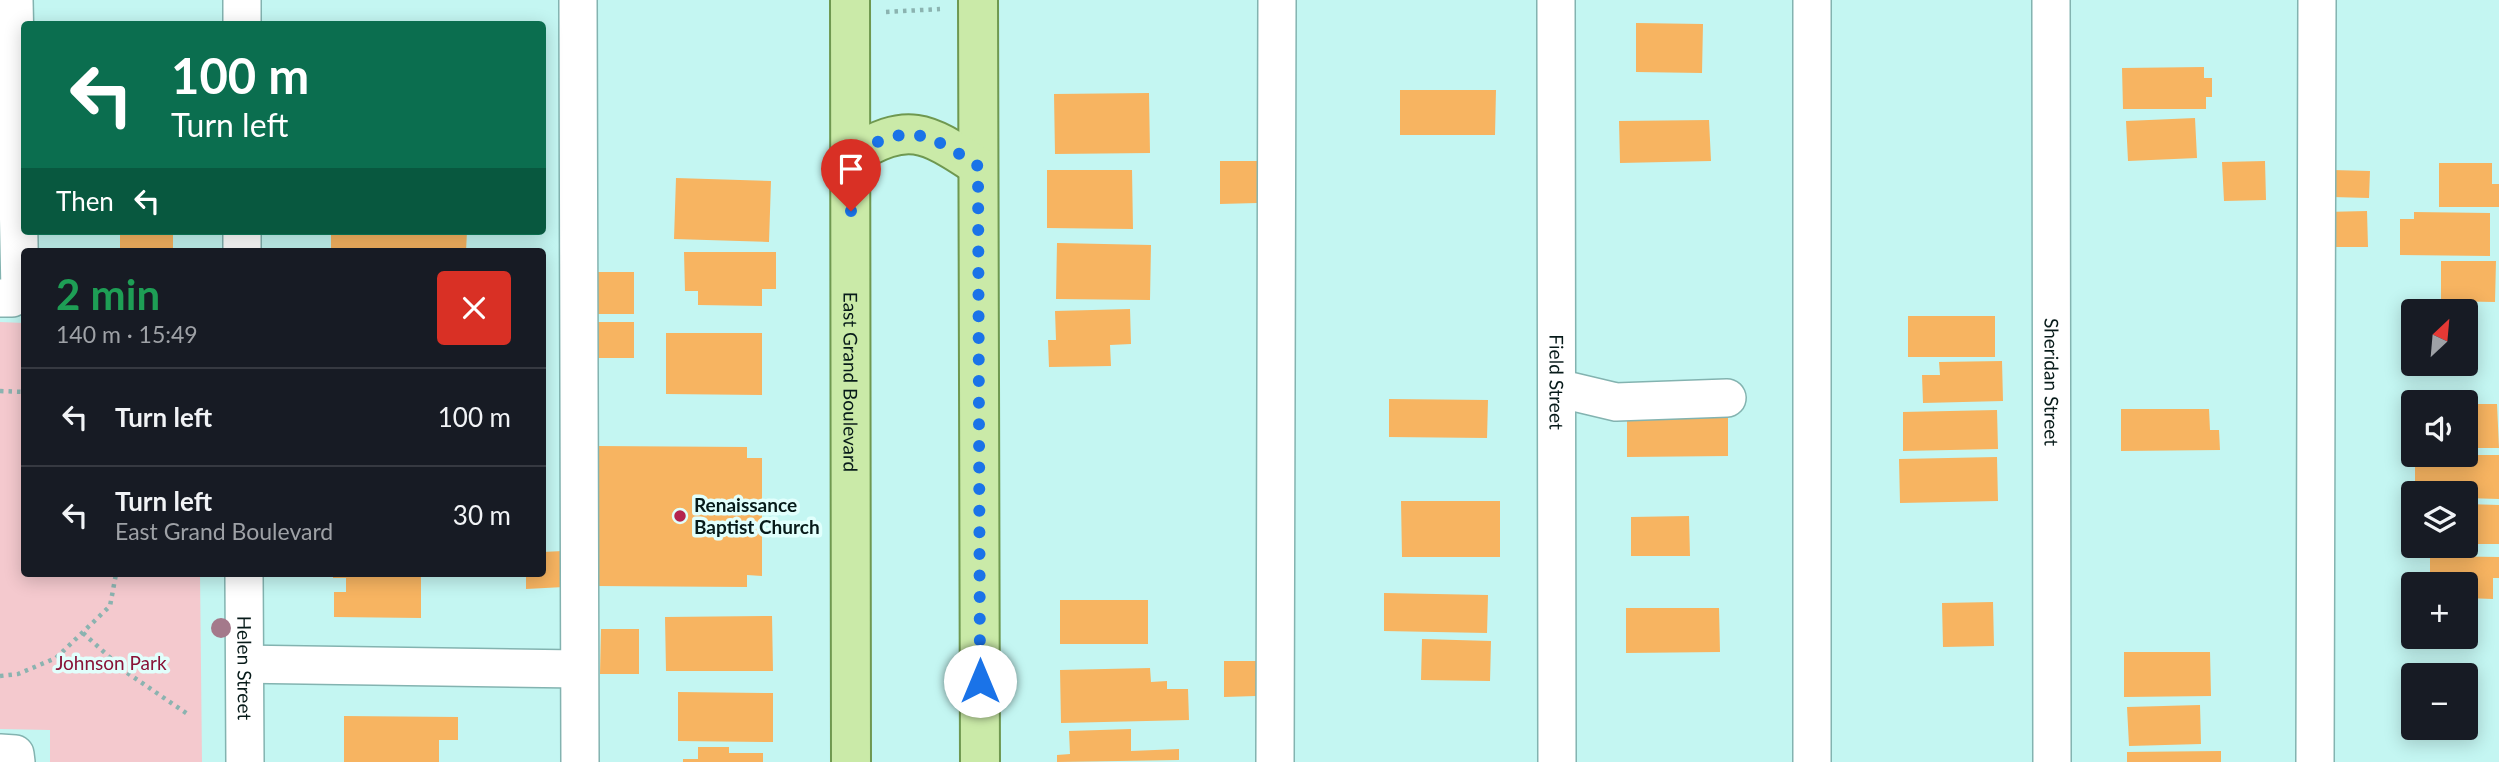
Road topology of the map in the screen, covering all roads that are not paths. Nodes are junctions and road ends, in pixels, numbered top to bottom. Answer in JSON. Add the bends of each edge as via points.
{"nodes":[{"id":1,"x":14,"y":0,"type":"edge"},
{"id":2,"x":242,"y":0,"type":"edge"},
{"id":3,"x":578,"y":0,"type":"edge"},
{"id":4,"x":1277,"y":0,"type":"edge"},
{"id":5,"x":1556,"y":0,"type":"edge"},
{"id":6,"x":1812,"y":0,"type":"edge"},
{"id":7,"x":2052,"y":0,"type":"edge"},
{"id":8,"x":2316,"y":0,"type":"edge"},
{"id":9,"x":963,"y":4,"type":"edge"},
{"id":10,"x":863,"y":6,"type":"edge"},
{"id":11,"x":242,"y":21,"type":"edge"},
{"id":12,"x":850,"y":156,"type":"junction"},
{"id":13,"x":978,"y":166,"type":"junction"},
{"id":14,"x":0,"y":298,"type":"edge"},
{"id":15,"x":1557,"y":388,"type":"junction"},
{"id":16,"x":1727,"y":398,"type":"dead end"},
{"id":17,"x":244,"y":577,"type":"edge"},
{"id":18,"x":245,"y":664,"type":"junction"},
{"id":19,"x":579,"y":669,"type":"junction"},
{"id":20,"x":0,"y":754,"type":"edge"},
{"id":21,"x":16,"y":762,"type":"edge"},
{"id":22,"x":245,"y":762,"type":"edge"},
{"id":23,"x":580,"y":762,"type":"edge"},
{"id":24,"x":851,"y":762,"type":"edge"},
{"id":25,"x":980,"y":762,"type":"edge"},
{"id":26,"x":1275,"y":762,"type":"edge"},
{"id":27,"x":1557,"y":762,"type":"edge"},
{"id":28,"x":1812,"y":762,"type":"edge"},
{"id":29,"x":2052,"y":762,"type":"edge"},
{"id":30,"x":2315,"y":762,"type":"edge"}],
"edges":[{"from":1,"to":14,"type":"street","via":[[20,292]]},
{"from":2,"to":11,"type":"street"},
{"from":3,"to":19,"type":"street"},
{"from":4,"to":26,"type":"street"},
{"from":5,"to":15,"type":"street","name":"Field Street"},
{"from":6,"to":28,"type":"street"},
{"from":7,"to":29,"type":"street","name":"Sheridan Street"},
{"from":8,"to":30,"type":"street"},
{"from":9,"to":13,"type":"main road"},
{"from":10,"to":12,"type":"main road","name":"East Grand Boulevard"},
{"from":12,"to":13,"type":"main road","via":[[878,139],[909,132],[942,142]]},
{"from":12,"to":24,"type":"main road","name":"East Grand Boulevard"},
{"from":13,"to":25,"type":"main road"},
{"from":15,"to":16,"type":"street","via":[[1615,402]]},
{"from":15,"to":27,"type":"street","name":"Field Street"},
{"from":17,"to":18,"type":"street","name":"Helen Street"},
{"from":18,"to":19,"type":"street"},
{"from":18,"to":22,"type":"street","name":"Helen Street"},
{"from":19,"to":23,"type":"street"},
{"from":20,"to":21,"type":"street","via":[[15,754]]}]}
